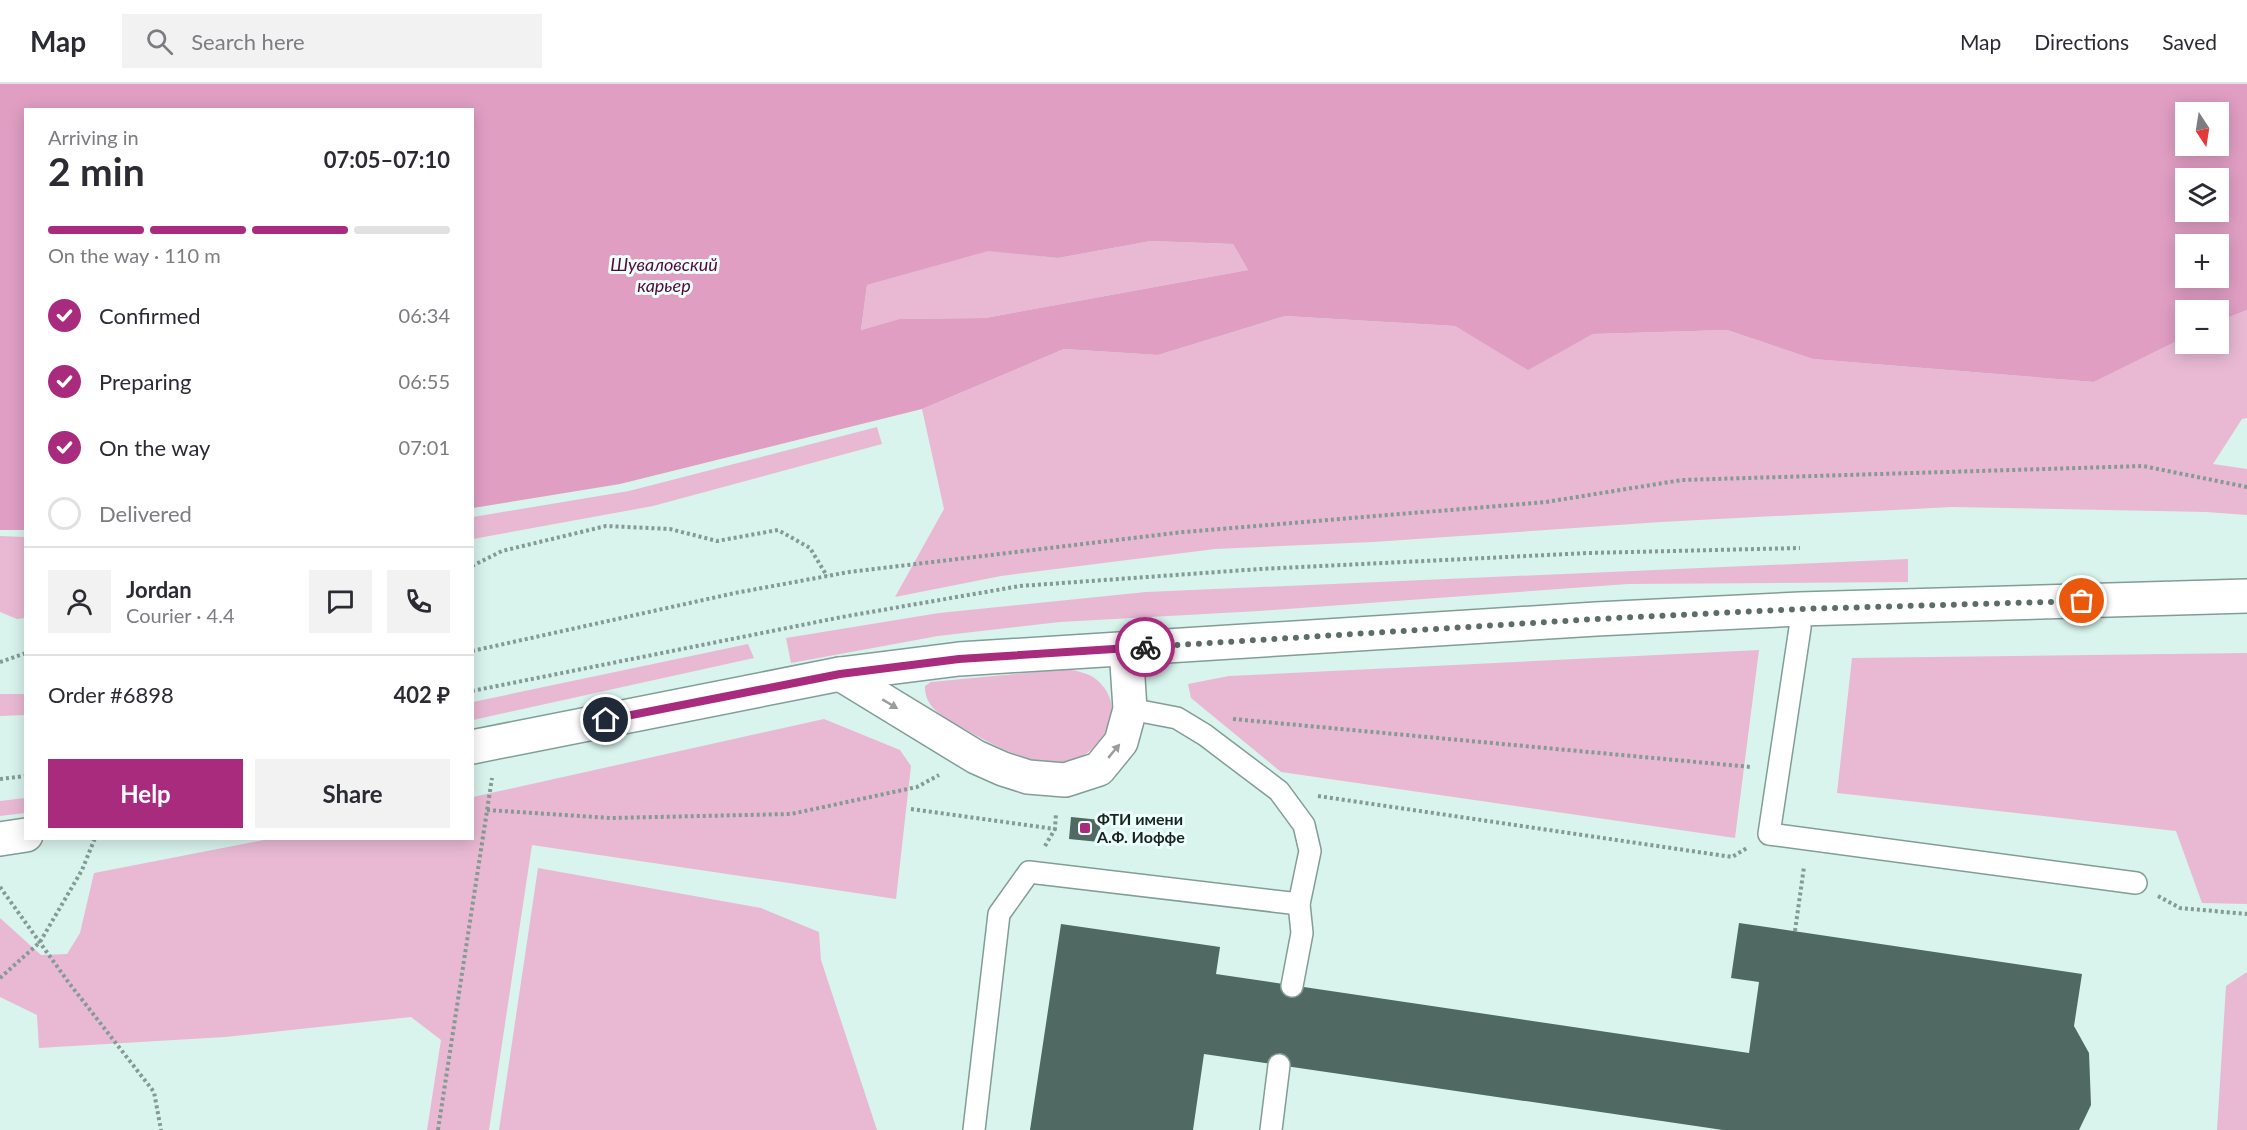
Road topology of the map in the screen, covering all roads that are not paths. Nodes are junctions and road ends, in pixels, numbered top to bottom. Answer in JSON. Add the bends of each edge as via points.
{"nodes":[{"id":1,"x":2247,"y":596,"type":"edge"},
{"id":2,"x":1800,"y":609,"type":"junction"},
{"id":3,"x":1126,"y":648,"type":"junction"},
{"id":4,"x":840,"y":674,"type":"junction"},
{"id":5,"x":1130,"y":710,"type":"junction"},
{"id":6,"x":485,"y":745,"type":"edge"},
{"id":7,"x":24,"y":836,"type":"edge"},
{"id":8,"x":0,"y":838,"type":"edge"},
{"id":9,"x":2136,"y":883,"type":"road end"},
{"id":10,"x":1299,"y":904,"type":"junction"},
{"id":11,"x":1292,"y":986,"type":"dead end"},
{"id":12,"x":1279,"y":1065,"type":"dead end"},
{"id":13,"x":974,"y":1130,"type":"edge"},
{"id":14,"x":1271,"y":1130,"type":"edge"}],
"edges":[{"from":1,"to":2,"type":"street"},
{"from":2,"to":3,"type":"street"},
{"from":2,"to":9,"type":"lane","via":[[1769,834]]},
{"from":3,"to":4,"type":"street","via":[[959,659]]},
{"from":3,"to":5,"type":"street"},
{"from":4,"to":5,"type":"street","one_way":true,"via":[[976,756],[1028,777],[1065,780],[1099,769],[1121,742]]},
{"from":4,"to":6,"type":"street"},
{"from":5,"to":10,"type":"lane","via":[[1177,718],[1279,791],[1304,825],[1310,850]]},
{"from":7,"to":8,"type":"street"},
{"from":10,"to":11,"type":"lane","via":[[1302,933]]},
{"from":10,"to":13,"type":"lane","via":[[1029,872],[999,914]]},
{"from":12,"to":14,"type":"lane"}]}
